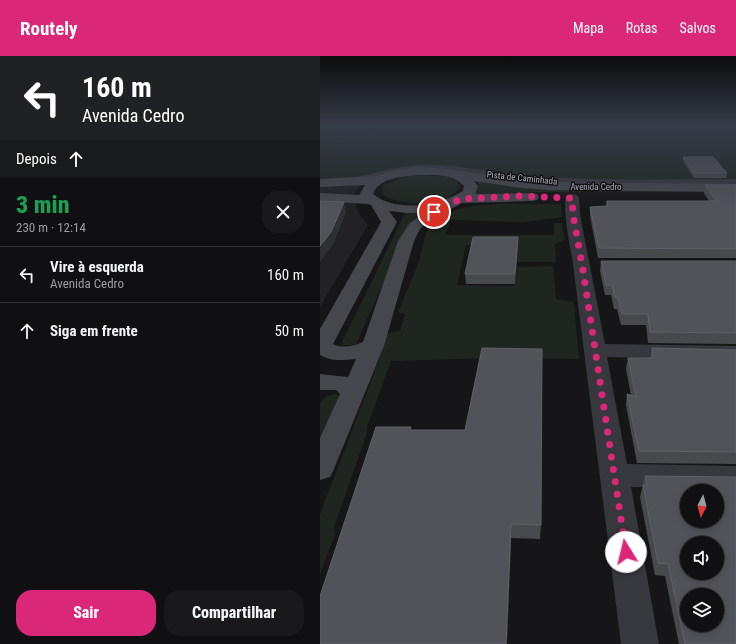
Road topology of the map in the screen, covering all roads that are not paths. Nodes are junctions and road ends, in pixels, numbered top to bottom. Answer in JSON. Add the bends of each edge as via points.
{"nodes":[{"id":1,"x":457,"y":175,"type":"junction"},
{"id":2,"x":379,"y":180,"type":"junction"},
{"id":3,"x":359,"y":181,"type":"junction"},
{"id":4,"x":320,"y":183,"type":"edge"},
{"id":5,"x":736,"y":183,"type":"edge"},
{"id":6,"x":736,"y":188,"type":"edge"},
{"id":7,"x":320,"y":197,"type":"edge"},
{"id":8,"x":572,"y":198,"type":"junction"},
{"id":9,"x":736,"y":200,"type":"edge"},
{"id":10,"x":456,"y":201,"type":"junction"},
{"id":11,"x":374,"y":202,"type":"junction"},
{"id":12,"x":373,"y":346,"type":"junction"},
{"id":13,"x":321,"y":347,"type":"edge"},
{"id":14,"x":595,"y":350,"type":"junction"},
{"id":15,"x":736,"y":353,"type":"edge"},
{"id":16,"x":320,"y":382,"type":"edge"},
{"id":17,"x":352,"y":392,"type":"junction"},
{"id":18,"x":320,"y":469,"type":"edge"},
{"id":19,"x":614,"y":475,"type":"junction"},
{"id":20,"x":736,"y":477,"type":"edge"},
{"id":21,"x":640,"y":644,"type":"edge"}],
"edges":[{"from":1,"to":2,"type":"street","name":"Avenida Cedro","via":[[418,171]]},
{"from":1,"to":6,"type":"street","name":"Avenida Cedro","via":[[549,186]]},
{"from":1,"to":10,"type":"street","via":[[467,180],[471,186],[469,193]]},
{"from":2,"to":3,"type":"street","name":"Avenida Cedro"},
{"from":2,"to":11,"type":"street","via":[[367,190],[366,195]]},
{"from":3,"to":4,"type":"street","name":"Avenida Cedro"},
{"from":3,"to":5,"type":"street","name":"Pista de Caminhada","via":[[397,170],[433,168],[534,180]]},
{"from":7,"to":11,"type":"street","name":"Avenida Cedro"},
{"from":8,"to":9,"type":"street","name":"Avenida Cedro"},
{"from":8,"to":10,"type":"street","name":"Avenida Cedro","via":[[519,196]]},
{"from":8,"to":14,"type":"street","via":[[573,215],[590,264]]},
{"from":10,"to":11,"type":"street","name":"Avenida Cedro","via":[[405,209]]},
{"from":10,"to":12,"type":"street","via":[[424,218],[414,227]]},
{"from":11,"to":13,"type":"street","via":[[389,222]]},
{"from":12,"to":13,"type":"street","via":[[358,352],[334,354]]},
{"from":12,"to":17,"type":"street"},
{"from":14,"to":15,"type":"street"},
{"from":14,"to":19,"type":"street"},
{"from":16,"to":17,"type":"street","via":[[343,383]]},
{"from":17,"to":18,"type":"street"},
{"from":19,"to":20,"type":"street"},
{"from":19,"to":21,"type":"street"}]}
